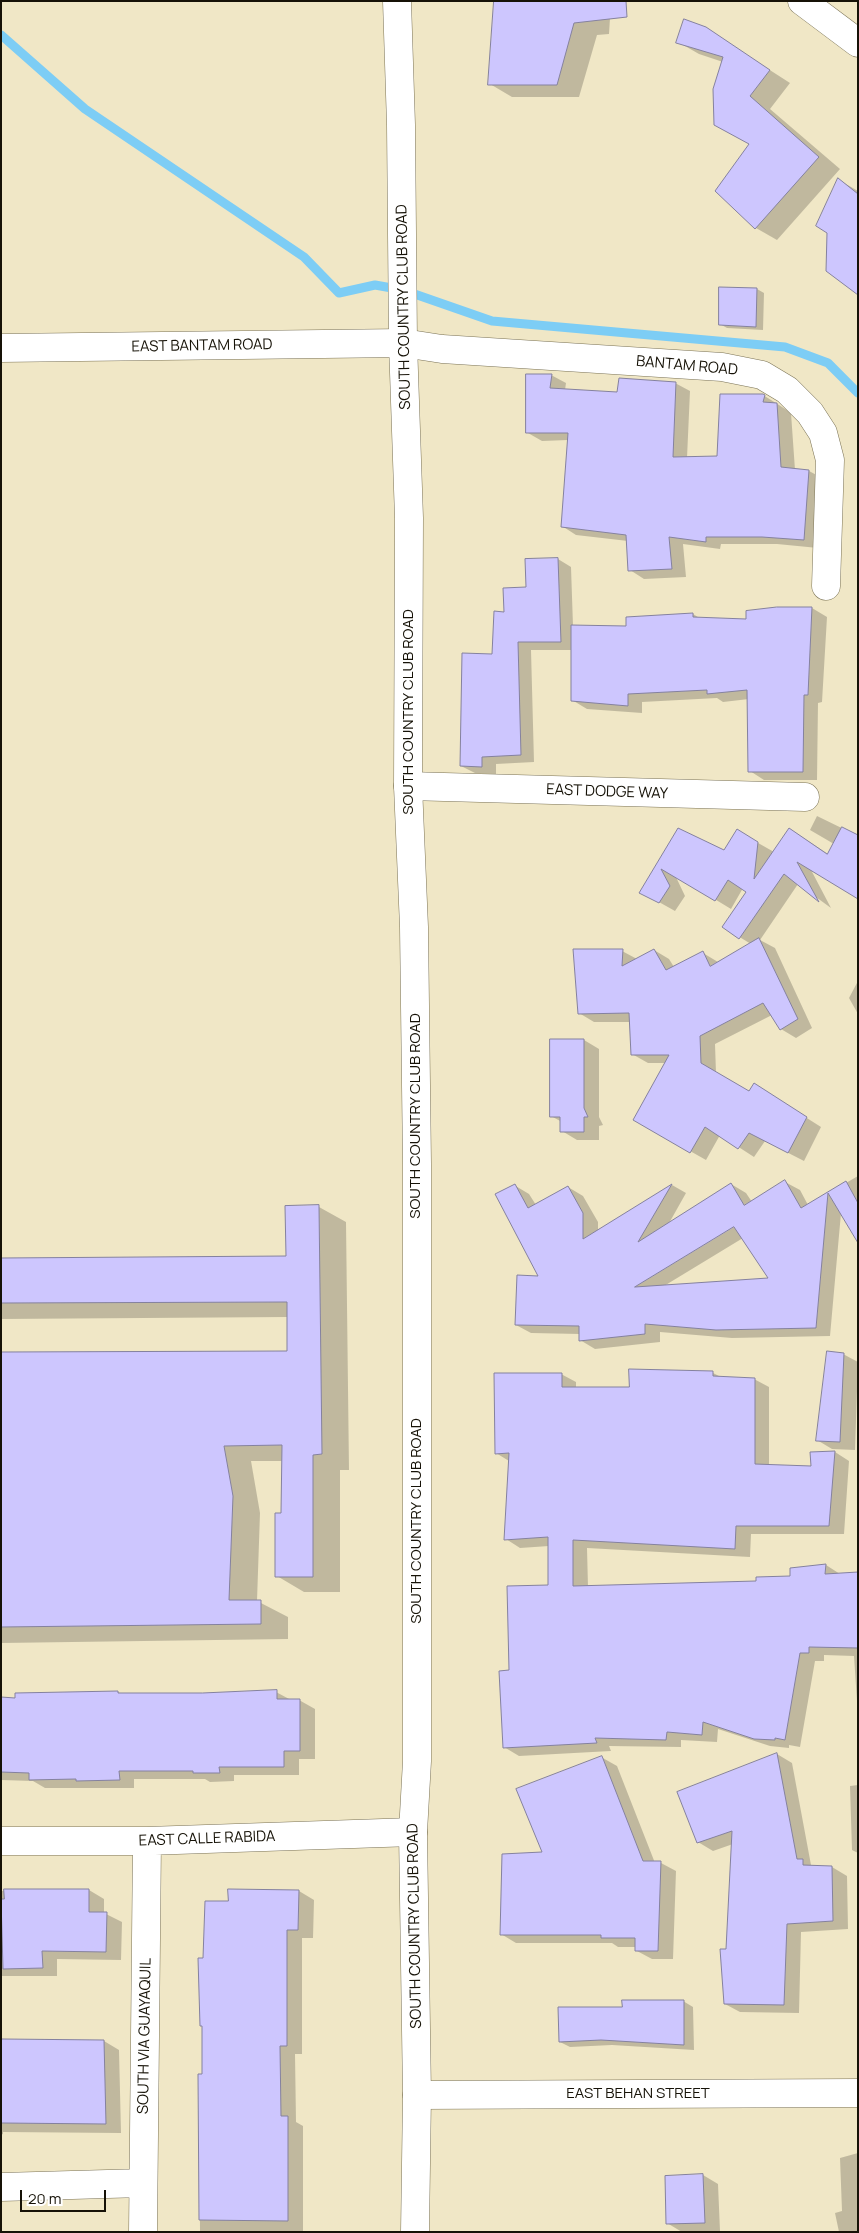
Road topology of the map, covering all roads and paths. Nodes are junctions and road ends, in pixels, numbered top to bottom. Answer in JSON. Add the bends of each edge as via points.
{"nodes":[{"id":1,"x":397,"y":1,"type":"edge"},
{"id":2,"x":802,"y":1,"type":"edge"},
{"id":3,"x":858,"y":43,"type":"edge"},
{"id":4,"x":403,"y":343,"type":"junction"},
{"id":5,"x":1,"y":348,"type":"edge"},
{"id":6,"x":826,"y":586,"type":"dead end"},
{"id":7,"x":408,"y":786,"type":"junction"},
{"id":8,"x":805,"y":797,"type":"dead end"},
{"id":9,"x":413,"y":1832,"type":"junction"},
{"id":10,"x":1,"y":1841,"type":"edge"},
{"id":11,"x":147,"y":1841,"type":"junction"},
{"id":12,"x":858,"y":2093,"type":"edge"},
{"id":13,"x":417,"y":2095,"type":"junction"},
{"id":14,"x":144,"y":2183,"type":"junction"},
{"id":15,"x":1,"y":2187,"type":"edge"},
{"id":16,"x":143,"y":2232,"type":"edge"},
{"id":17,"x":415,"y":2232,"type":"edge"}],
"edges":[{"from":1,"to":4,"type":"street","name":"SOUTH COUNTRY CLUB ROAD"},
{"from":2,"to":3,"type":"street"},
{"from":4,"to":5,"type":"street","name":"EAST BANTAM ROAD"},
{"from":4,"to":6,"type":"street","name":"BANTAM ROAD","via":[[442,349],[722,366],[762,375],[787,390],[810,413],[823,434],[830,460]]},
{"from":4,"to":7,"type":"street","name":"SOUTH COUNTRY CLUB ROAD","via":[[409,518]]},
{"from":7,"to":8,"type":"street","name":"EAST DODGE WAY"},
{"from":7,"to":9,"type":"street","name":"SOUTH COUNTRY CLUB ROAD","via":[[414,928],[417,1164],[417,1760]]},
{"from":9,"to":11,"type":"street","name":"EAST CALLE RABIDA"},
{"from":9,"to":13,"type":"street","name":"SOUTH COUNTRY CLUB ROAD"},
{"from":10,"to":11,"type":"street","name":"EAST CALLE RABIDA"},
{"from":11,"to":14,"type":"street","name":"SOUTH VIA GUAYAQUIL"},
{"from":12,"to":13,"type":"street","name":"EAST BEHAN STREET"},
{"from":13,"to":17,"type":"street","name":"SOUTH COUNTRY CLUB ROAD"},
{"from":14,"to":15,"type":"street"},
{"from":14,"to":16,"type":"street","name":"SOUTH VIA GUAYAQUIL"}]}
